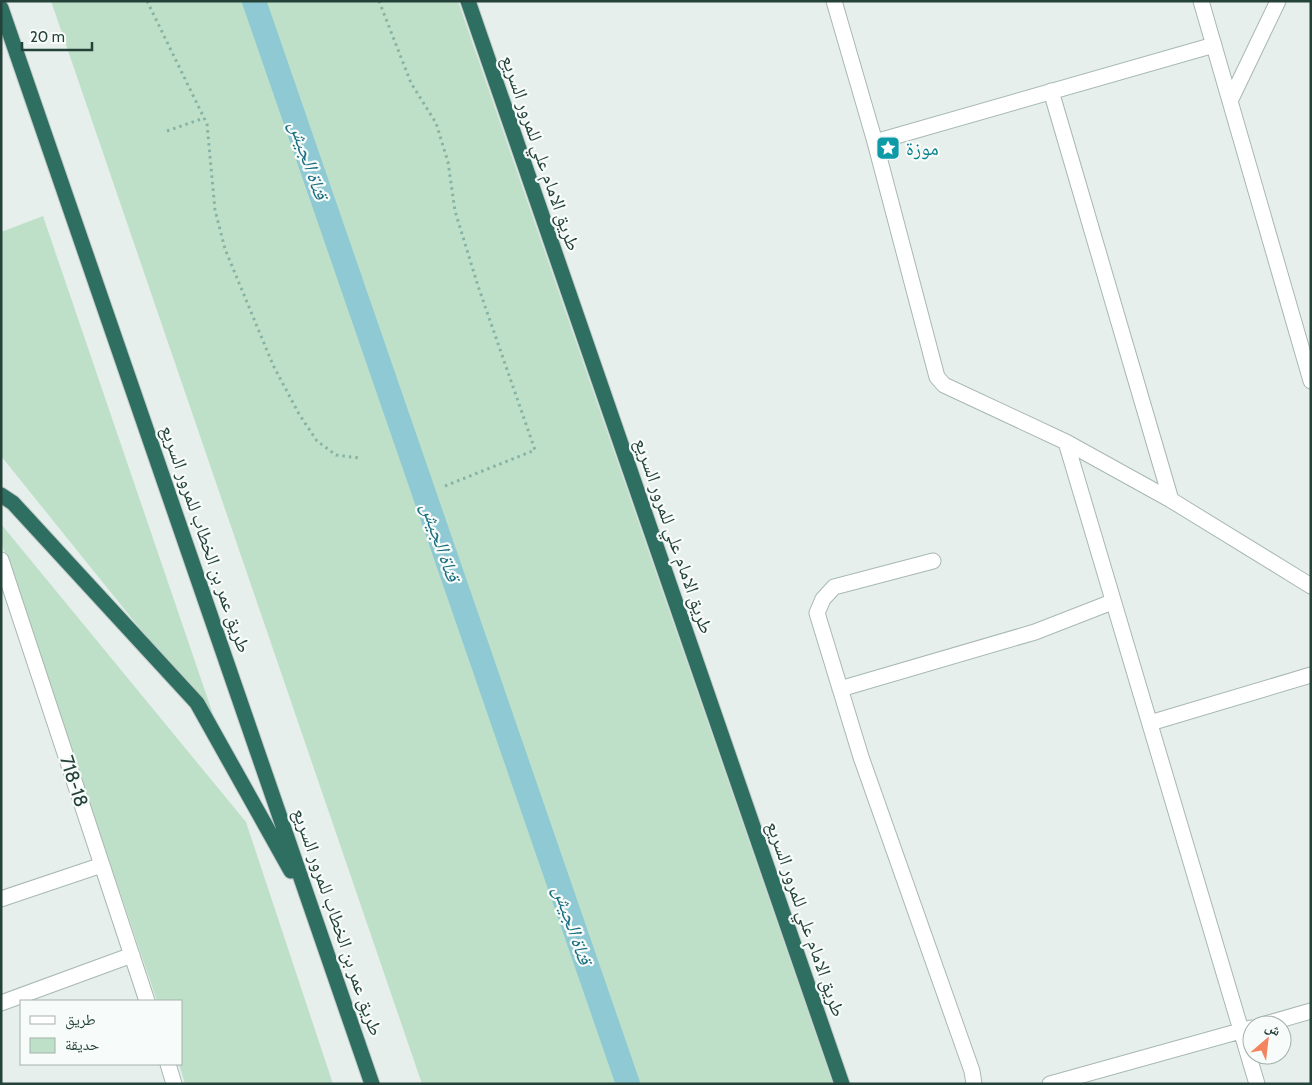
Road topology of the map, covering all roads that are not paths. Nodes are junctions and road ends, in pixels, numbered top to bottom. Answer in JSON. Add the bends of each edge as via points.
{"nodes":[{"id":1,"x":468,"y":1,"type":"edge"},
{"id":2,"x":834,"y":1,"type":"edge"},
{"id":3,"x":1201,"y":1,"type":"edge"},
{"id":4,"x":1278,"y":1,"type":"edge"},
{"id":5,"x":1,"y":8,"type":"edge"},
{"id":6,"x":1214,"y":45,"type":"junction"},
{"id":7,"x":1051,"y":91,"type":"junction"},
{"id":8,"x":1230,"y":101,"type":"junction"},
{"id":9,"x":874,"y":142,"type":"junction"},
{"id":10,"x":1311,"y":333,"type":"edge"},
{"id":11,"x":1302,"y":351,"type":"junction"},
{"id":12,"x":1311,"y":381,"type":"edge"},
{"id":13,"x":1066,"y":442,"type":"junction"},
{"id":14,"x":1,"y":495,"type":"edge"},
{"id":15,"x":1171,"y":500,"type":"junction"},
{"id":16,"x":1,"y":560,"type":"edge"},
{"id":17,"x":933,"y":561,"type":"dead end"},
{"id":18,"x":1311,"y":586,"type":"edge"},
{"id":19,"x":1112,"y":602,"type":"junction"},
{"id":20,"x":1311,"y":675,"type":"edge"},
{"id":21,"x":840,"y":689,"type":"junction"},
{"id":22,"x":1150,"y":723,"type":"junction"},
{"id":23,"x":102,"y":865,"type":"junction"},
{"id":24,"x":1,"y":899,"type":"edge"},
{"id":25,"x":310,"y":903,"type":"junction"},
{"id":26,"x":132,"y":955,"type":"junction"},
{"id":27,"x":147,"y":1000,"type":"edge"},
{"id":28,"x":1,"y":1003,"type":"edge"},
{"id":29,"x":1311,"y":1011,"type":"edge"},
{"id":30,"x":1243,"y":1015,"type":"edge"},
{"id":31,"x":1292,"y":1016,"type":"edge"},
{"id":32,"x":1242,"y":1030,"type":"edge"},
{"id":33,"x":168,"y":1065,"type":"edge"},
{"id":34,"x":1254,"y":1065,"type":"edge"},
{"id":35,"x":174,"y":1084,"type":"edge"},
{"id":36,"x":372,"y":1084,"type":"edge"},
{"id":37,"x":842,"y":1084,"type":"edge"},
{"id":38,"x":974,"y":1084,"type":"edge"},
{"id":39,"x":1050,"y":1084,"type":"edge"},
{"id":40,"x":1257,"y":1084,"type":"edge"}],
"edges":[{"from":1,"to":37,"type":"highway","name":"طريق الامام علي للمرور السريع"},
{"from":2,"to":9,"type":"street"},
{"from":3,"to":6,"type":"street"},
{"from":4,"to":8,"type":"street"},
{"from":5,"to":25,"type":"highway","name":"طريق عمر بن الخطاب للمرور السريع"},
{"from":6,"to":7,"type":"street"},
{"from":6,"to":8,"type":"street"},
{"from":7,"to":9,"type":"street"},
{"from":7,"to":15,"type":"street"},
{"from":8,"to":11,"type":"street"},
{"from":9,"to":13,"type":"street","via":[[937,377],[944,385]]},
{"from":10,"to":11,"type":"street"},
{"from":11,"to":12,"type":"street"},
{"from":13,"to":15,"type":"street"},
{"from":13,"to":19,"type":"street"},
{"from":14,"to":25,"type":"highway","via":[[13,503],[196,703]]},
{"from":15,"to":18,"type":"street"},
{"from":16,"to":23,"type":"street","name":"718-18"},
{"from":17,"to":21,"type":"street","via":[[834,587],[822,599],[817,613]]},
{"from":19,"to":21,"type":"street","via":[[1035,632]]},
{"from":19,"to":22,"type":"street"},
{"from":20,"to":22,"type":"street"},
{"from":21,"to":38,"type":"street"},
{"from":22,"to":30,"type":"street"},
{"from":23,"to":24,"type":"street"},
{"from":23,"to":26,"type":"street","name":"718-18"},
{"from":25,"to":36,"type":"highway","name":"طريق عمر بن الخطاب للمرور السريع"},
{"from":26,"to":27,"type":"street","name":"718-18"},
{"from":26,"to":28,"type":"street"},
{"from":29,"to":31,"type":"street"},
{"from":32,"to":39,"type":"street"},
{"from":33,"to":35,"type":"street"},
{"from":34,"to":40,"type":"street"}]}
